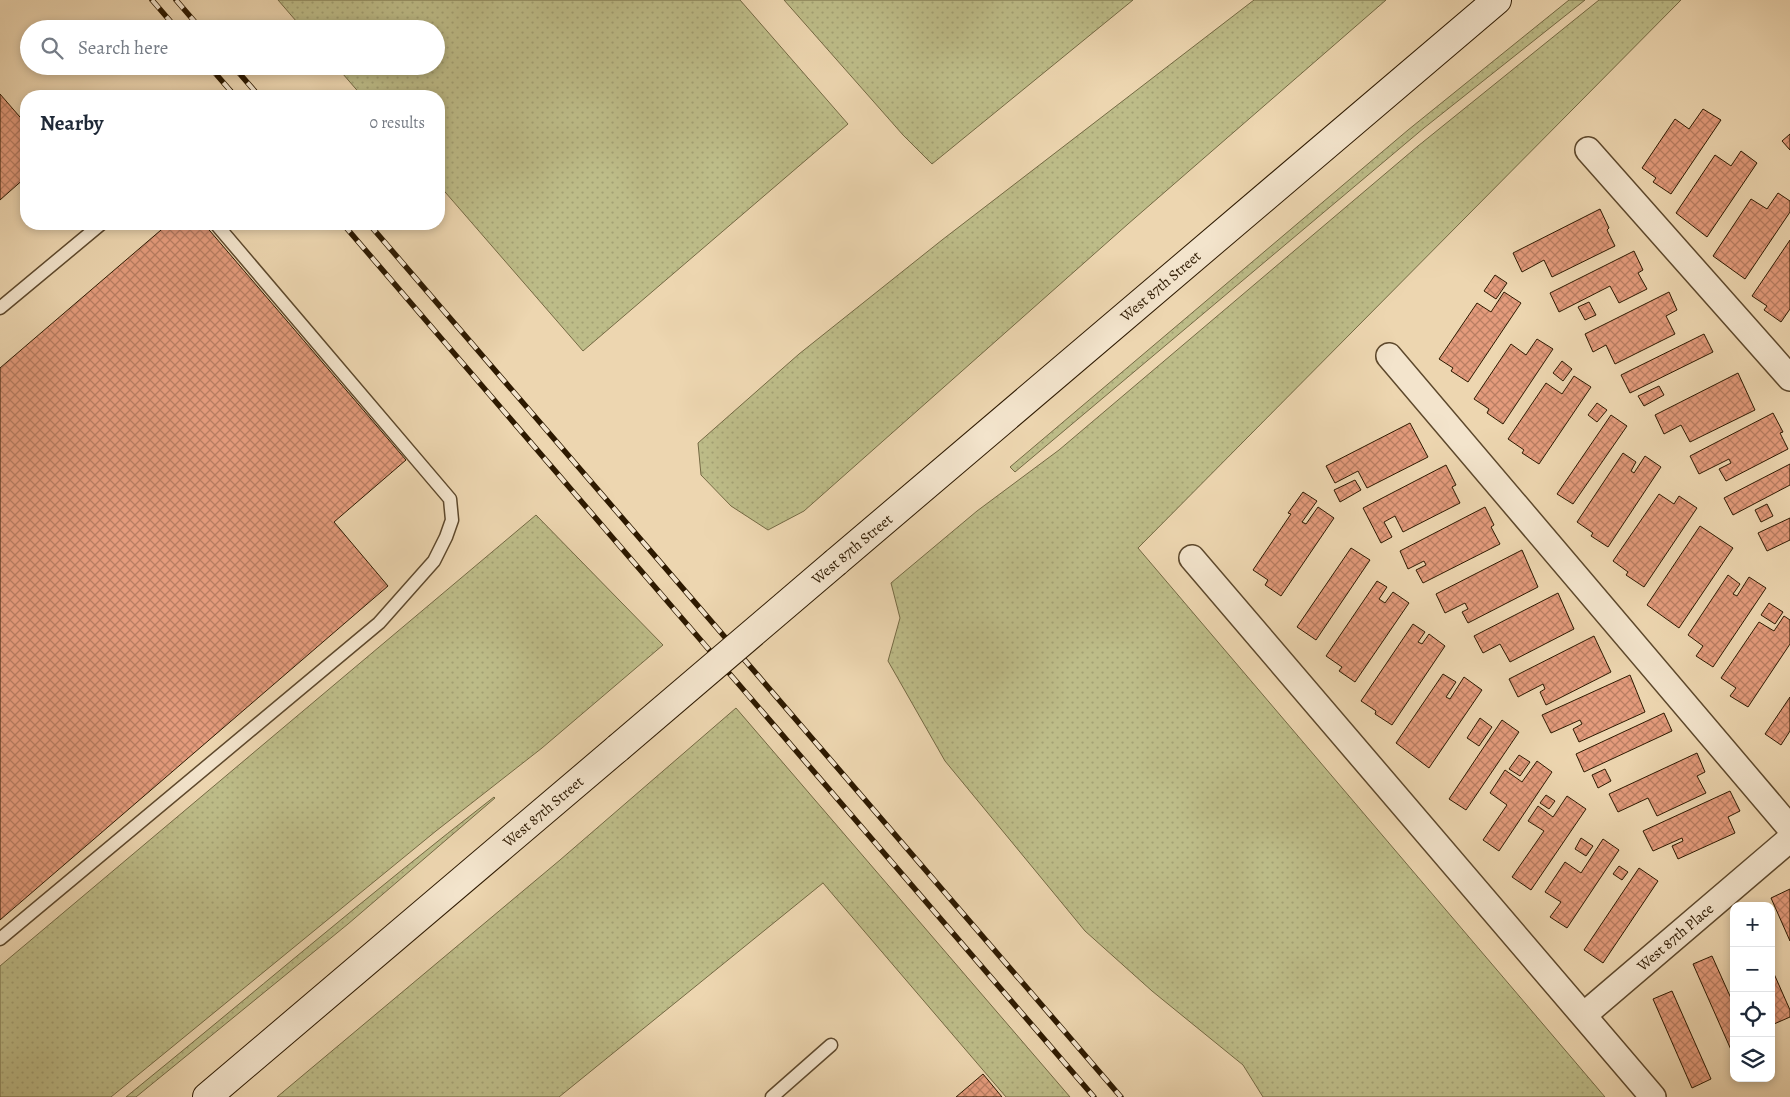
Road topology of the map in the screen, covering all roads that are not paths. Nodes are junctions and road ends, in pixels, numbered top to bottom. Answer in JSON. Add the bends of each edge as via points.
{"nodes":[{"id":1,"x":1497,"y":0,"type":"edge"},
{"id":2,"x":1588,"y":150,"type":"dead end"},
{"id":3,"x":94,"y":230,"type":"edge"},
{"id":4,"x":221,"y":230,"type":"edge"},
{"id":5,"x":0,"y":308,"type":"edge"},
{"id":6,"x":1389,"y":356,"type":"dead end"},
{"id":7,"x":1790,"y":378,"type":"edge"},
{"id":8,"x":1192,"y":558,"type":"dead end"},
{"id":9,"x":1790,"y":828,"type":"edge"},
{"id":10,"x":1790,"y":839,"type":"edge"},
{"id":11,"x":0,"y":939,"type":"edge"},
{"id":12,"x":1584,"y":1015,"type":"junction"},
{"id":13,"x":831,"y":1045,"type":"dead end"},
{"id":14,"x":207,"y":1097,"type":"edge"},
{"id":15,"x":772,"y":1097,"type":"edge"},
{"id":16,"x":1653,"y":1097,"type":"edge"}],
"edges":[{"from":1,"to":14,"type":"main road","name":"West 87th Street","bridge":true},
{"from":2,"to":7,"type":"street"},
{"from":3,"to":5,"type":"lane"},
{"from":4,"to":11,"type":"lane","via":[[450,499],[452,520],[434,561],[379,623]]},
{"from":6,"to":9,"type":"street"},
{"from":8,"to":12,"type":"street"},
{"from":10,"to":12,"type":"street","name":"West 87th Place"},
{"from":12,"to":16,"type":"street"},
{"from":13,"to":15,"type":"lane"}]}
